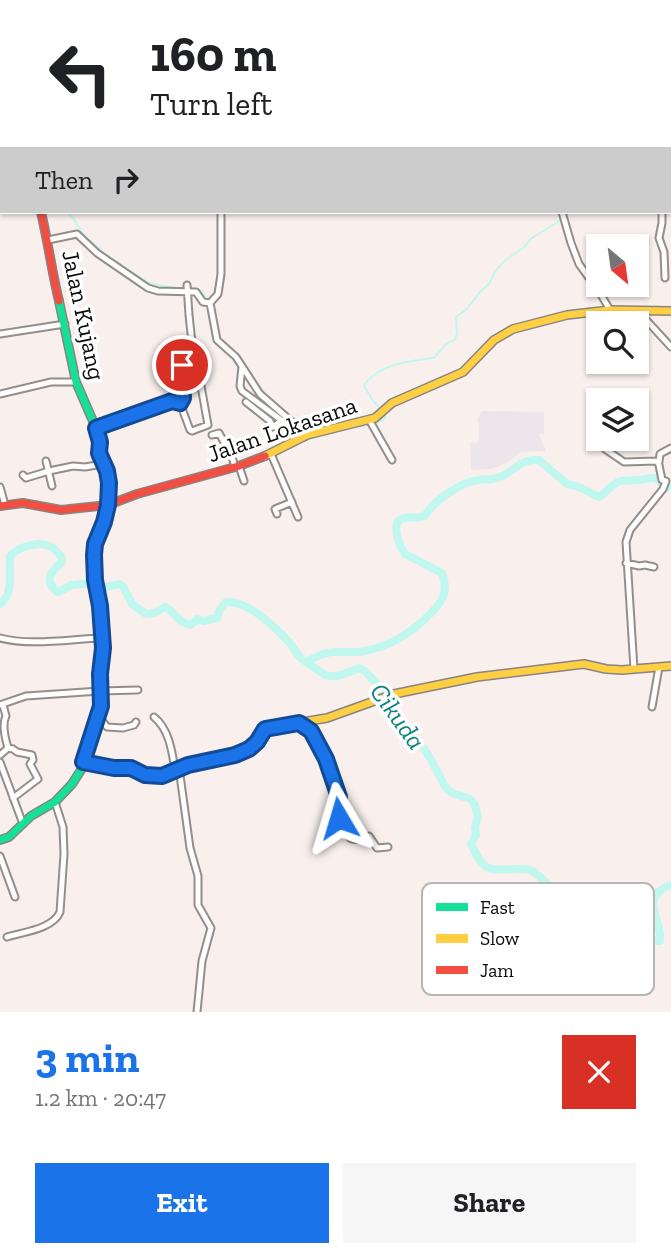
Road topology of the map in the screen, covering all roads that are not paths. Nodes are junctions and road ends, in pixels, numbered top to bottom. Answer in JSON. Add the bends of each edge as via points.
{"nodes":[{"id":1,"x":42,"y":214,"type":"edge"},
{"id":2,"x":221,"y":214,"type":"edge"},
{"id":3,"x":662,"y":214,"type":"edge"},
{"id":4,"x":563,"y":216,"type":"edge"},
{"id":5,"x":48,"y":240,"type":"junction"},
{"id":6,"x":665,"y":278,"type":"dead end"},
{"id":7,"x":188,"y":289,"type":"junction"},
{"id":8,"x":207,"y":303,"type":"junction"},
{"id":9,"x":610,"y":310,"type":"junction"},
{"id":10,"x":638,"y":311,"type":"edge"},
{"id":11,"x":649,"y":311,"type":"edge"},
{"id":12,"x":671,"y":311,"type":"edge"},
{"id":13,"x":649,"y":323,"type":"edge"},
{"id":14,"x":65,"y":324,"type":"junction"},
{"id":15,"x":0,"y":334,"type":"edge"},
{"id":16,"x":671,"y":347,"type":"edge"},
{"id":17,"x":193,"y":363,"type":"junction"},
{"id":18,"x":242,"y":367,"type":"junction"},
{"id":19,"x":76,"y":382,"type":"junction"},
{"id":20,"x":0,"y":394,"type":"edge"},
{"id":21,"x":180,"y":403,"type":"junction"},
{"id":22,"x":372,"y":423,"type":"junction"},
{"id":23,"x":96,"y":428,"type":"junction"},
{"id":24,"x":212,"y":435,"type":"dead end"},
{"id":25,"x":304,"y":437,"type":"junction"},
{"id":26,"x":671,"y":448,"type":"edge"},
{"id":27,"x":608,"y":451,"type":"edge"},
{"id":28,"x":271,"y":454,"type":"junction"},
{"id":29,"x":392,"y":460,"type":"dead end"},
{"id":30,"x":46,"y":461,"type":"dead end"},
{"id":31,"x":659,"y":462,"type":"junction"},
{"id":32,"x":103,"y":464,"type":"junction"},
{"id":33,"x":237,"y":467,"type":"junction"},
{"id":34,"x":48,"y":471,"type":"junction"},
{"id":35,"x":23,"y":475,"type":"dead end"},
{"id":36,"x":244,"y":481,"type":"dead end"},
{"id":37,"x":52,"y":486,"type":"dead end"},
{"id":38,"x":0,"y":487,"type":"edge"},
{"id":39,"x":292,"y":502,"type":"junction"},
{"id":40,"x":2,"y":505,"type":"edge"},
{"id":41,"x":108,"y":505,"type":"junction"},
{"id":42,"x":277,"y":514,"type":"dead end"},
{"id":43,"x":298,"y":517,"type":"dead end"},
{"id":44,"x":626,"y":563,"type":"junction"},
{"id":45,"x":654,"y":566,"type":"dead end"},
{"id":46,"x":0,"y":638,"type":"edge"},
{"id":47,"x":102,"y":638,"type":"junction"},
{"id":48,"x":671,"y":666,"type":"edge"},
{"id":49,"x":659,"y":667,"type":"junction"},
{"id":50,"x":634,"y":668,"type":"junction"},
{"id":51,"x":138,"y":690,"type":"dead end"},
{"id":52,"x":100,"y":691,"type":"junction"},
{"id":53,"x":1,"y":705,"type":"edge"},
{"id":54,"x":652,"y":707,"type":"dead end"},
{"id":55,"x":154,"y":717,"type":"dead end"},
{"id":56,"x":96,"y":722,"type":"junction"},
{"id":57,"x":136,"y":722,"type":"dead end"},
{"id":58,"x":299,"y":723,"type":"junction"},
{"id":59,"x":8,"y":748,"type":"junction"},
{"id":60,"x":0,"y":755,"type":"edge"},
{"id":61,"x":0,"y":762,"type":"edge"},
{"id":62,"x":83,"y":762,"type":"junction"},
{"id":63,"x":177,"y":769,"type":"junction"},
{"id":64,"x":13,"y":798,"type":"junction"},
{"id":65,"x":55,"y":802,"type":"junction"},
{"id":66,"x":23,"y":824,"type":"junction"},
{"id":67,"x":0,"y":840,"type":"edge"},
{"id":68,"x":387,"y":848,"type":"dead end"},
{"id":69,"x":0,"y":856,"type":"edge"},
{"id":70,"x":15,"y":897,"type":"dead end"},
{"id":71,"x":7,"y":937,"type":"dead end"},
{"id":72,"x":197,"y":1012,"type":"edge"}],
"edges":[{"from":1,"to":5,"type":"main road","name":"Jalan Kujang"},
{"from":2,"to":8,"type":"street","via":[[218,294]]},
{"from":3,"to":6,"type":"street","via":[[659,237]]},
{"from":4,"to":9,"type":"street","via":[[579,264]]},
{"from":5,"to":7,"type":"street","via":[[76,233],[148,288]]},
{"from":5,"to":14,"type":"main road","name":"Jalan Kujang"},
{"from":7,"to":8,"type":"street"},
{"from":7,"to":17,"type":"street"},
{"from":8,"to":18,"type":"street","via":[[216,338]]},
{"from":9,"to":10,"type":"main road","name":"Jalan Lokasana"},
{"from":9,"to":22,"type":"main road","name":"Jalan Lokasana","via":[[513,328],[494,340],[464,372],[404,397]]},
{"from":11,"to":12,"type":"main road","name":"Jalan Lokasana"},
{"from":13,"to":16,"type":"street"},
{"from":14,"to":15,"type":"street"},
{"from":14,"to":19,"type":"main road","name":"Jalan Kujang"},
{"from":17,"to":21,"type":"street","via":[[181,368]]},
{"from":17,"to":21,"type":"street","via":[[208,425],[190,430]]},
{"from":18,"to":25,"type":"street","via":[[260,394]]},
{"from":18,"to":25,"type":"street","via":[[240,388],[272,427],[280,423]]},
{"from":19,"to":20,"type":"street","via":[[51,382]]},
{"from":19,"to":23,"type":"main road","name":"Jalan Kujang"},
{"from":21,"to":23,"type":"street","via":[[172,401]]},
{"from":22,"to":25,"type":"main road","name":"Jalan Lokasana"},
{"from":22,"to":29,"type":"street"},
{"from":23,"to":32,"type":"main road","name":"Jalan Kujang"},
{"from":24,"to":33,"type":"street","via":[[219,433]]},
{"from":25,"to":28,"type":"main road","name":"Jalan Lokasana"},
{"from":26,"to":31,"type":"street","via":[[660,454]]},
{"from":27,"to":31,"type":"street","via":[[624,462]]},
{"from":28,"to":33,"type":"main road","name":"Jalan Lokasana"},
{"from":28,"to":39,"type":"street"},
{"from":30,"to":34,"type":"street"},
{"from":31,"to":44,"type":"street","via":[[666,481],[627,536]]},
{"from":32,"to":34,"type":"street"},
{"from":32,"to":41,"type":"main road","name":"Jalan Kujang","via":[[109,483]]},
{"from":33,"to":36,"type":"street"},
{"from":33,"to":41,"type":"main road","name":"Jalan Lokasana"},
{"from":34,"to":35,"type":"street","via":[[29,478]]},
{"from":34,"to":37,"type":"street"},
{"from":38,"to":40,"type":"street"},
{"from":39,"to":42,"type":"street","via":[[275,509]]},
{"from":39,"to":43,"type":"street"},
{"from":40,"to":41,"type":"main road","name":"Jalan Lokasana","via":[[23,503],[61,510]]},
{"from":41,"to":47,"type":"main road","name":"Jalan Kujang","via":[[94,555]]},
{"from":44,"to":45,"type":"street"},
{"from":44,"to":50,"type":"street"},
{"from":46,"to":47,"type":"street"},
{"from":47,"to":52,"type":"main road","name":"Jalan Kujang"},
{"from":48,"to":49,"type":"main road"},
{"from":49,"to":50,"type":"main road"},
{"from":49,"to":54,"type":"street"},
{"from":50,"to":58,"type":"main road","via":[[611,670],[584,664],[477,677],[384,697],[335,716]]},
{"from":51,"to":52,"type":"street"},
{"from":52,"to":53,"type":"street","via":[[26,696]]},
{"from":52,"to":56,"type":"main road","name":"Jalan Kujang"},
{"from":53,"to":59,"type":"street"},
{"from":55,"to":63,"type":"street","via":[[167,734]]},
{"from":56,"to":57,"type":"street","via":[[115,728]]},
{"from":56,"to":62,"type":"main road","name":"Jalan Kujang"},
{"from":58,"to":63,"type":"main road","via":[[265,729],[255,745],[235,755]]},
{"from":58,"to":68,"type":"street","via":[[311,731],[326,759],[346,834],[350,839],[369,836],[377,848]]},
{"from":59,"to":60,"type":"street"},
{"from":59,"to":64,"type":"street","via":[[32,755],[30,764],[38,779]]},
{"from":61,"to":64,"type":"street"},
{"from":62,"to":63,"type":"main road","via":[[131,768],[152,776]]},
{"from":62,"to":65,"type":"main road","name":"Jalan Kujang","via":[[72,784]]},
{"from":63,"to":72,"type":"street","via":[[198,876],[198,908],[211,928]]},
{"from":64,"to":66,"type":"street"},
{"from":65,"to":66,"type":"main road","name":"Jalan Kujang"},
{"from":65,"to":71,"type":"street","via":[[63,827],[60,912],[46,925]]},
{"from":66,"to":67,"type":"main road","name":"Jalan Kujang"},
{"from":69,"to":70,"type":"street"}]}
